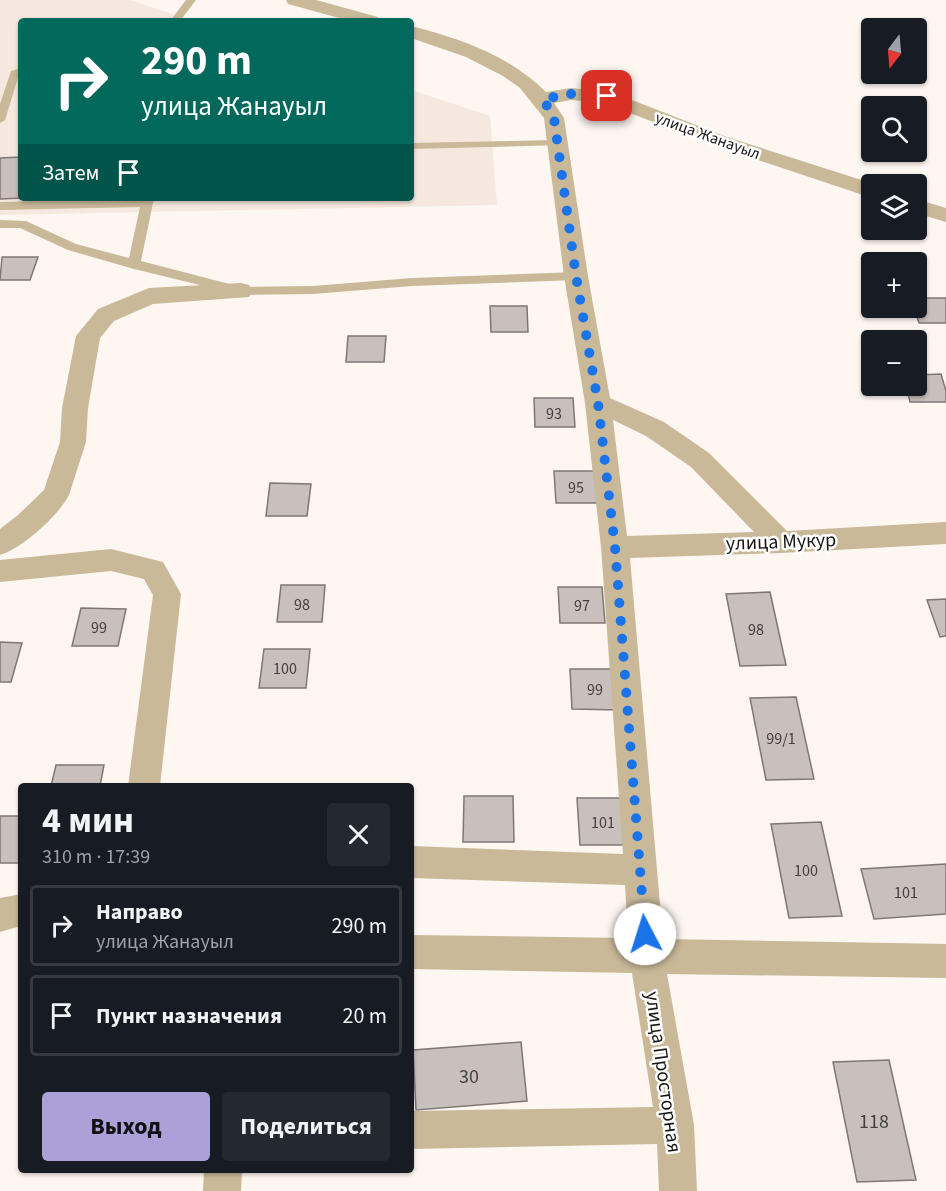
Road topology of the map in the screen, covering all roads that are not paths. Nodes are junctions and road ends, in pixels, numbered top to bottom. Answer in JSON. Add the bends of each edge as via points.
{"nodes":[{"id":1,"x":190,"y":0,"type":"edge"},
{"id":2,"x":296,"y":0,"type":"edge"},
{"id":3,"x":177,"y":18,"type":"edge"},
{"id":4,"x":360,"y":18,"type":"edge"},
{"id":5,"x":414,"y":34,"type":"edge"},
{"id":6,"x":18,"y":71,"type":"edge"},
{"id":7,"x":543,"y":99,"type":"junction"},
{"id":8,"x":0,"y":120,"type":"edge"},
{"id":9,"x":558,"y":143,"type":"junction"},
{"id":10,"x":414,"y":146,"type":"edge"},
{"id":11,"x":861,"y":187,"type":"edge"},
{"id":12,"x":122,"y":201,"type":"edge"},
{"id":13,"x":147,"y":201,"type":"edge"},
{"id":14,"x":0,"y":206,"type":"edge"},
{"id":15,"x":927,"y":209,"type":"edge"},
{"id":16,"x":946,"y":215,"type":"edge"},
{"id":17,"x":0,"y":224,"type":"edge"},
{"id":18,"x":134,"y":265,"type":"junction"},
{"id":19,"x":576,"y":276,"type":"junction"},
{"id":20,"x":241,"y":291,"type":"junction"},
{"id":21,"x":598,"y":403,"type":"junction"},
{"id":22,"x":946,"y":533,"type":"edge"},
{"id":23,"x":781,"y":542,"type":"junction"},
{"id":24,"x":0,"y":543,"type":"edge"},
{"id":25,"x":615,"y":547,"type":"junction"},
{"id":26,"x":0,"y":571,"type":"edge"},
{"id":27,"x":144,"y":783,"type":"edge"},
{"id":28,"x":414,"y":862,"type":"edge"},
{"id":29,"x":639,"y":870,"type":"junction"},
{"id":30,"x":18,"y":911,"type":"edge"},
{"id":31,"x":0,"y":915,"type":"edge"},
{"id":32,"x":414,"y":952,"type":"edge"},
{"id":33,"x":647,"y":956,"type":"junction"},
{"id":34,"x":946,"y":961,"type":"edge"},
{"id":35,"x":675,"y":1125,"type":"junction"},
{"id":36,"x":414,"y":1130,"type":"edge"},
{"id":37,"x":222,"y":1173,"type":"edge"},
{"id":38,"x":222,"y":1191,"type":"edge"},
{"id":39,"x":678,"y":1191,"type":"edge"}],
"edges":[{"from":1,"to":3,"type":"lane"},
{"from":2,"to":4,"type":"street"},
{"from":5,"to":7,"type":"street","via":[[482,55]]},
{"from":6,"to":8,"type":"lane"},
{"from":7,"to":9,"type":"street","name":"улица Просторная","via":[[554,118]]},
{"from":7,"to":11,"type":"street","name":"улица Жанауыл","via":[[571,94],[607,96],[720,141]]},
{"from":9,"to":10,"type":"lane"},
{"from":9,"to":19,"type":"street","name":"улица Просторная"},
{"from":12,"to":14,"type":"lane"},
{"from":13,"to":18,"type":"lane"},
{"from":15,"to":16,"type":"street"},
{"from":17,"to":18,"type":"lane","via":[[22,225],[72,247]]},
{"from":18,"to":20,"type":"lane"},
{"from":19,"to":20,"type":"lane"},
{"from":19,"to":21,"type":"street","name":"улица Просторная"},
{"from":20,"to":24,"type":"street","via":[[148,296],[106,315],[88,336],[73,442],[56,495],[28,523]]},
{"from":21,"to":23,"type":"street","via":[[655,429],[700,460]]},
{"from":21,"to":25,"type":"street","name":"улица Просторная"},
{"from":22,"to":23,"type":"street","name":"улица Мукур"},
{"from":23,"to":25,"type":"street","name":"улица Мукур"},
{"from":25,"to":29,"type":"street","name":"улица Просторная"},
{"from":26,"to":27,"type":"street","via":[[111,560],[153,570],[167,594]]},
{"from":28,"to":29,"type":"street"},
{"from":29,"to":33,"type":"street","name":"улица Просторная"},
{"from":30,"to":31,"type":"street"},
{"from":32,"to":33,"type":"street"},
{"from":33,"to":34,"type":"street"},
{"from":33,"to":35,"type":"street","name":"улица Просторная"},
{"from":35,"to":36,"type":"street"},
{"from":35,"to":39,"type":"street","name":"улица Просторная"},
{"from":37,"to":38,"type":"street"}]}
